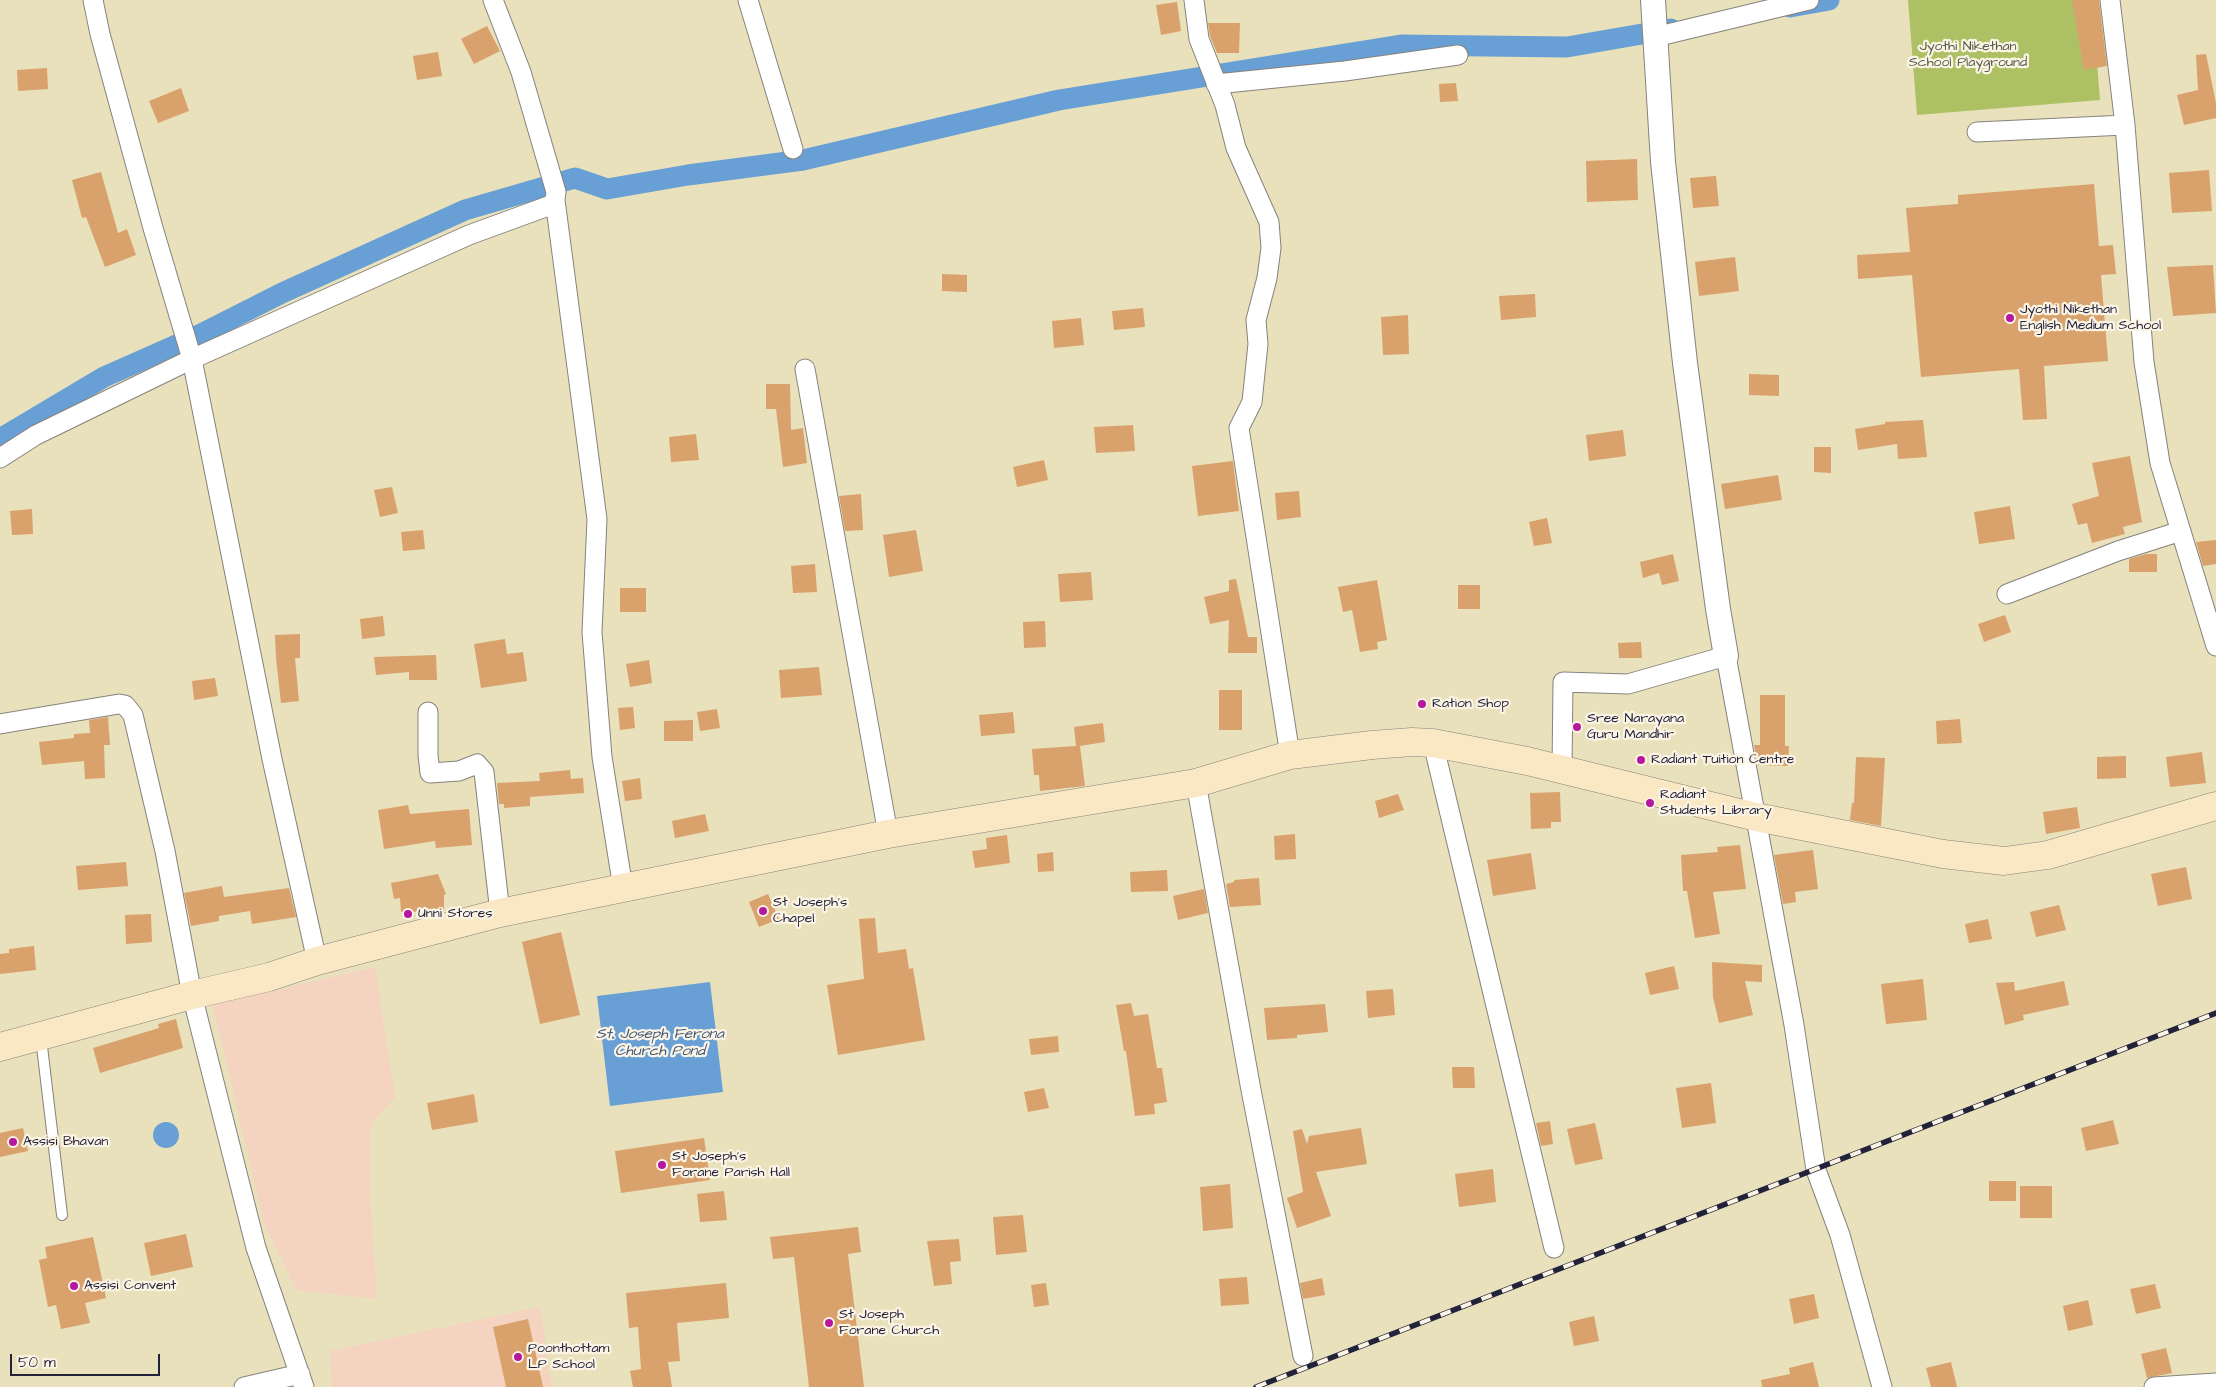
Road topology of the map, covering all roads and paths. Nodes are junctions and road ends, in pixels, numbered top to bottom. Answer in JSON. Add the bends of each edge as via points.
{"nodes":[{"id":1,"x":93,"y":0,"type":"edge"},
{"id":2,"x":493,"y":0,"type":"edge"},
{"id":3,"x":748,"y":0,"type":"edge"},
{"id":4,"x":1194,"y":0,"type":"edge"},
{"id":5,"x":1653,"y":0,"type":"edge"},
{"id":6,"x":1809,"y":0,"type":"edge"},
{"id":7,"x":2110,"y":0,"type":"edge"},
{"id":8,"x":1655,"y":32,"type":"junction"},
{"id":9,"x":1458,"y":55,"type":"dead end"},
{"id":10,"x":1212,"y":74,"type":"junction"},
{"id":11,"x":2126,"y":125,"type":"junction"},
{"id":12,"x":1977,"y":132,"type":"dead end"},
{"id":13,"x":791,"y":143,"type":"dead end"},
{"id":14,"x":550,"y":208,"type":"junction"},
{"id":15,"x":191,"y":355,"type":"junction"},
{"id":16,"x":805,"y":369,"type":"dead end"},
{"id":17,"x":0,"y":458,"type":"edge"},
{"id":18,"x":2181,"y":531,"type":"junction"},
{"id":19,"x":2007,"y":594,"type":"dead end"},
{"id":20,"x":2216,"y":646,"type":"edge"},
{"id":21,"x":1726,"y":656,"type":"junction"},
{"id":22,"x":428,"y":712,"type":"dead end"},
{"id":23,"x":0,"y":724,"type":"edge"},
{"id":24,"x":1433,"y":743,"type":"junction"},
{"id":25,"x":1290,"y":755,"type":"junction"},
{"id":26,"x":1562,"y":770,"type":"junction"},
{"id":27,"x":1196,"y":783,"type":"junction"},
{"id":28,"x":2216,"y":806,"type":"edge"},
{"id":29,"x":1756,"y":817,"type":"junction"},
{"id":30,"x":888,"y":834,"type":"junction"},
{"id":31,"x":623,"y":888,"type":"junction"},
{"id":32,"x":500,"y":913,"type":"junction"},
{"id":33,"x":317,"y":961,"type":"junction"},
{"id":34,"x":192,"y":995,"type":"junction"},
{"id":35,"x":41,"y":1037,"type":"junction"},
{"id":36,"x":0,"y":1047,"type":"edge"},
{"id":37,"x":62,"y":1215,"type":"dead end"},
{"id":38,"x":1554,"y":1248,"type":"dead end"},
{"id":39,"x":1303,"y":1356,"type":"dead end"},
{"id":40,"x":302,"y":1380,"type":"edge"},
{"id":41,"x":2216,"y":1383,"type":"edge"},
{"id":42,"x":244,"y":1387,"type":"edge"},
{"id":43,"x":1882,"y":1387,"type":"edge"},
{"id":44,"x":2154,"y":1387,"type":"edge"}],
"edges":[{"from":1,"to":15,"type":"street"},
{"from":2,"to":14,"type":"street","via":[[521,72],[554,180]]},
{"from":3,"to":13,"type":"street"},
{"from":4,"to":10,"type":"street","via":[[1199,40]]},
{"from":5,"to":8,"type":"street"},
{"from":6,"to":8,"type":"street"},
{"from":7,"to":11,"type":"street"},
{"from":8,"to":21,"type":"street","via":[[1663,162],[1685,363]]},
{"from":9,"to":10,"type":"street","via":[[1345,71]]},
{"from":10,"to":25,"type":"street","via":[[1225,105],[1236,148],[1269,222],[1271,248],[1256,320],[1258,344],[1252,402],[1239,428]]},
{"from":11,"to":12,"type":"street"},
{"from":11,"to":18,"type":"street","via":[[2144,362],[2160,463]]},
{"from":14,"to":15,"type":"street","via":[[470,235]]},
{"from":14,"to":31,"type":"street","via":[[598,519],[592,632],[602,757]]},
{"from":15,"to":17,"type":"street","via":[[36,435]]},
{"from":15,"to":33,"type":"street","via":[[272,759]]},
{"from":16,"to":30,"type":"street"},
{"from":18,"to":19,"type":"street","via":[[2118,551]]},
{"from":18,"to":20,"type":"street"},
{"from":21,"to":26,"type":"street","via":[[1628,684],[1563,682]]},
{"from":21,"to":29,"type":"street"},
{"from":22,"to":32,"type":"street","via":[[430,773],[459,771],[477,764],[484,772]]},
{"from":23,"to":34,"type":"street","via":[[119,704],[129,709],[165,851]]},
{"from":24,"to":25,"type":"main road","via":[[1412,742]]},
{"from":24,"to":26,"type":"main road"},
{"from":24,"to":38,"type":"street"},
{"from":25,"to":27,"type":"main road"},
{"from":26,"to":29,"type":"main road"},
{"from":27,"to":30,"type":"main road"},
{"from":27,"to":39,"type":"street"},
{"from":28,"to":29,"type":"main road","via":[[2048,855],[2004,861],[1943,854]]},
{"from":29,"to":43,"type":"street","via":[[1794,1024],[1816,1170],[1840,1235]]},
{"from":30,"to":31,"type":"main road"},
{"from":31,"to":32,"type":"main road"},
{"from":32,"to":33,"type":"main road"},
{"from":33,"to":34,"type":"main road","via":[[269,977]]},
{"from":34,"to":35,"type":"main road"},
{"from":34,"to":40,"type":"street","via":[[256,1248]]},
{"from":35,"to":36,"type":"main road"},
{"from":35,"to":37,"type":"lane"},
{"from":40,"to":42,"type":"street"},
{"from":41,"to":44,"type":"street"}]}
